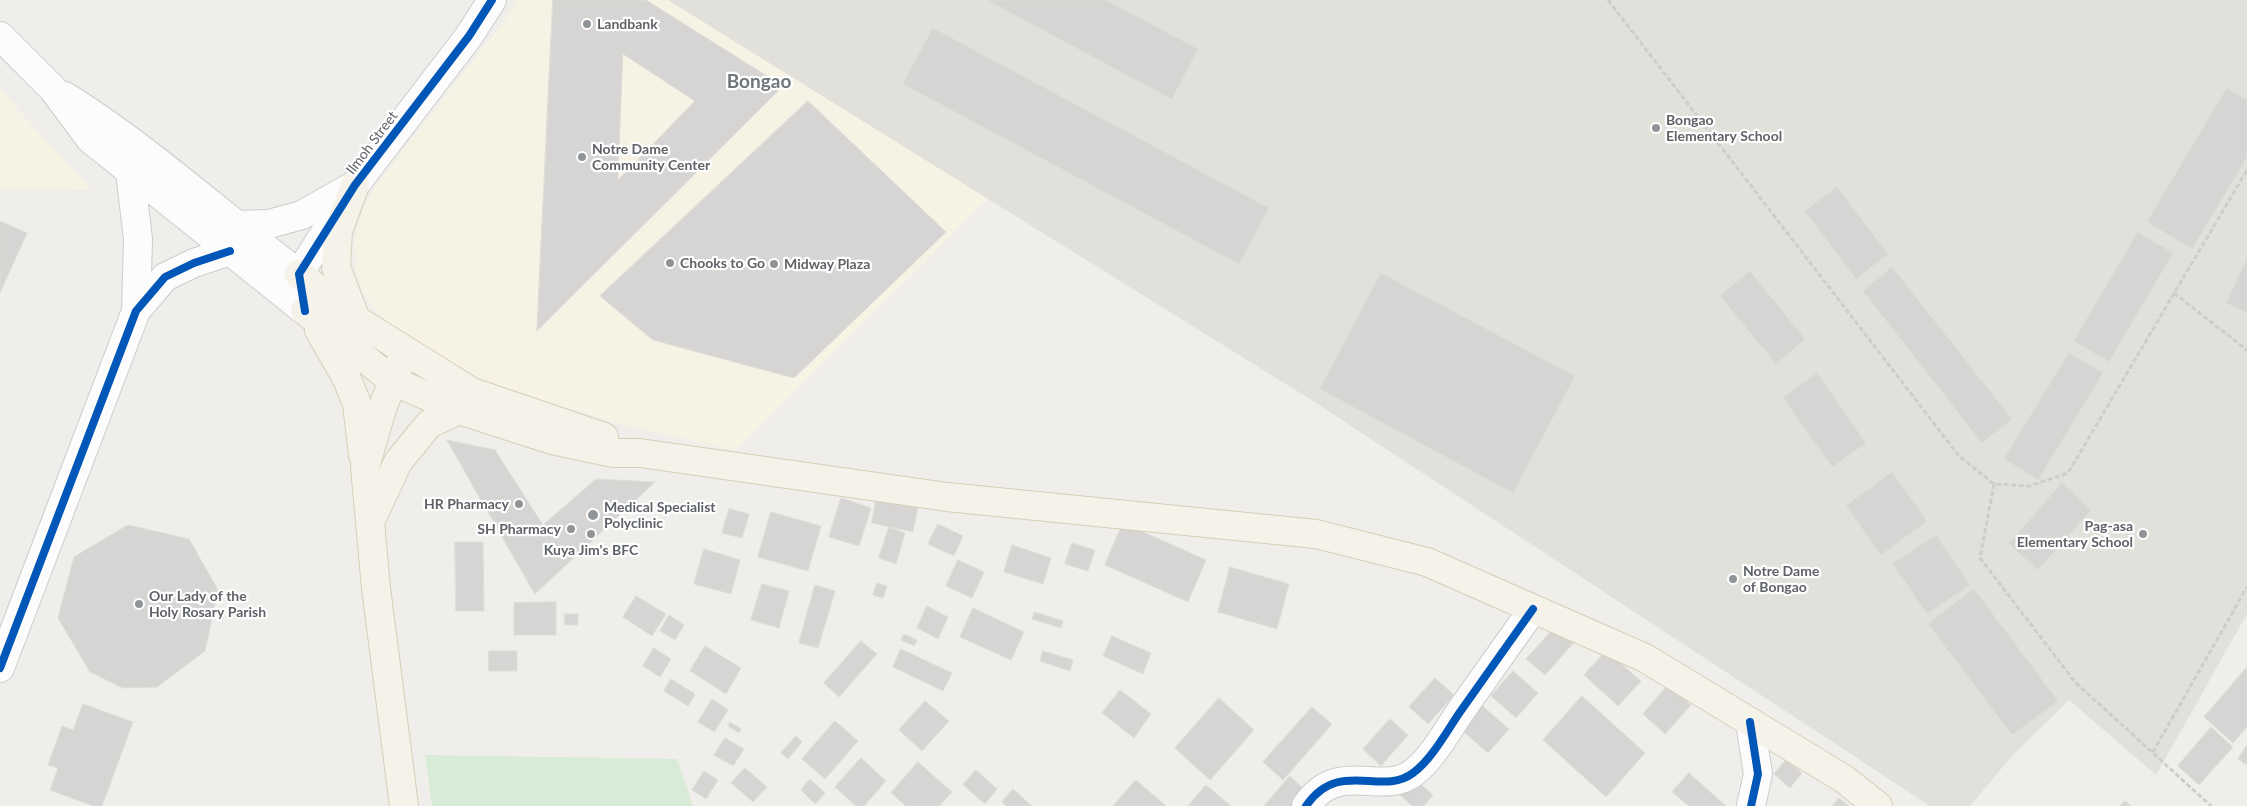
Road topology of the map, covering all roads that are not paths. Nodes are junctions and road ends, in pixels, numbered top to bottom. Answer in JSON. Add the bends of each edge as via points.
{"nodes":[{"id":1,"x":492,"y":0,"type":"edge"},
{"id":2,"x":0,"y":36,"type":"edge"},
{"id":3,"x":53,"y":89,"type":"junction"},
{"id":4,"x":130,"y":172,"type":"junction"},
{"id":5,"x":355,"y":186,"type":"junction"},
{"id":6,"x":234,"y":225,"type":"junction"},
{"id":7,"x":230,"y":251,"type":"junction"},
{"id":8,"x":299,"y":274,"type":"junction"},
{"id":9,"x":136,"y":311,"type":"junction"},
{"id":10,"x":305,"y":311,"type":"junction"},
{"id":11,"x":355,"y":319,"type":"junction"},
{"id":12,"x":405,"y":350,"type":"junction"},
{"id":13,"x":393,"y":381,"type":"junction"},
{"id":14,"x":459,"y":410,"type":"junction"},
{"id":15,"x":640,"y":453,"type":"junction"},
{"id":16,"x":365,"y":467,"type":"junction"},
{"id":17,"x":370,"y":522,"type":"junction"},
{"id":18,"x":1533,"y":609,"type":"junction"},
{"id":19,"x":0,"y":668,"type":"edge"},
{"id":20,"x":1750,"y":722,"type":"junction"},
{"id":21,"x":404,"y":806,"type":"edge"},
{"id":22,"x":1306,"y":806,"type":"edge"},
{"id":23,"x":1751,"y":806,"type":"edge"},
{"id":24,"x":1878,"y":806,"type":"edge"}],
"edges":[{"from":1,"to":5,"type":"street","name":"Ilmoh Street","via":[[469,36]]},
{"from":2,"to":3,"type":"street"},
{"from":3,"to":4,"type":"street","via":[[90,139]]},
{"from":3,"to":6,"type":"street","via":[[109,124]]},
{"from":4,"to":7,"type":"street"},
{"from":4,"to":9,"type":"street","via":[[138,239]]},
{"from":5,"to":6,"type":"street","via":[[302,215],[270,224]]},
{"from":5,"to":8,"type":"street","name":"Ilmoh Street"},
{"from":5,"to":11,"type":"main road","via":[[338,231],[336,267]]},
{"from":6,"to":8,"type":"street"},
{"from":7,"to":9,"type":"street","via":[[165,277]]},
{"from":7,"to":10,"type":"street"},
{"from":8,"to":10,"type":"street"},
{"from":8,"to":11,"type":"main road"},
{"from":9,"to":19,"type":"street"},
{"from":10,"to":13,"type":"main road"},
{"from":10,"to":16,"type":"main road","via":[[327,342],[357,404]]},
{"from":11,"to":12,"type":"main road"},
{"from":12,"to":13,"type":"main road"},
{"from":12,"to":15,"type":"main road","via":[[472,392],[598,433]]},
{"from":13,"to":14,"type":"main road"},
{"from":13,"to":16,"type":"main road"},
{"from":14,"to":15,"type":"main road","via":[[552,440],[613,453]]},
{"from":14,"to":17,"type":"main road","via":[[430,424],[398,462]]},
{"from":15,"to":18,"type":"main road","via":[[947,497],[1316,534],[1427,562]]},
{"from":16,"to":17,"type":"main road"},
{"from":17,"to":21,"type":"main road"},
{"from":18,"to":20,"type":"main road","via":[[1645,658]]},
{"from":18,"to":22,"type":"street","via":[[1438,745],[1415,772],[1396,781],[1343,780],[1310,799]]},
{"from":20,"to":23,"type":"street","via":[[1758,774]]},
{"from":20,"to":24,"type":"main road","via":[[1844,779]]}]}
